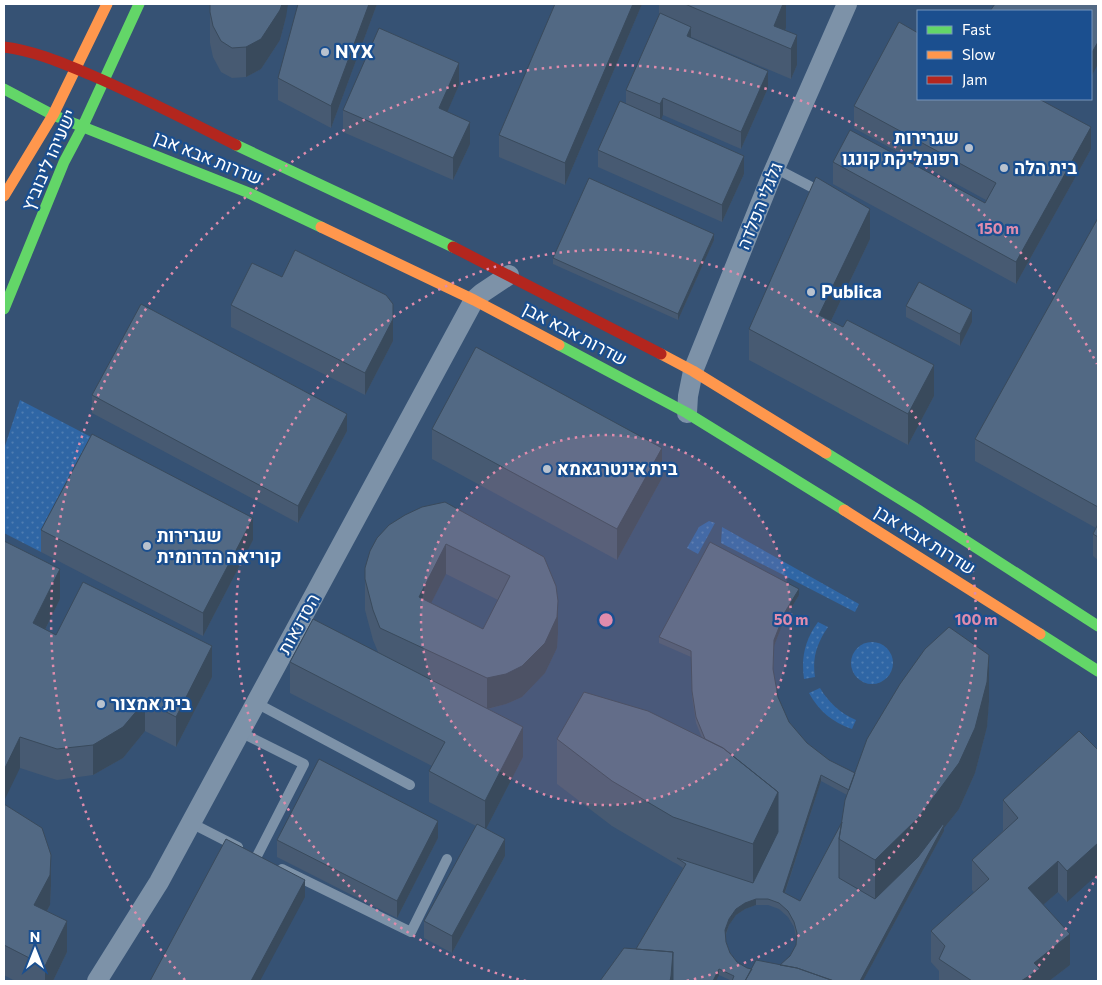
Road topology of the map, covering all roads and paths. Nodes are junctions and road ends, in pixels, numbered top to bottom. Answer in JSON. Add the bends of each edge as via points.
{"nodes":[{"id":1,"x":107,"y":4,"type":"edge"},
{"id":2,"x":139,"y":4,"type":"edge"},
{"id":3,"x":846,"y":4,"type":"edge"},
{"id":4,"x":4,"y":48,"type":"edge"},
{"id":5,"x":76,"y":68,"type":"junction"},
{"id":6,"x":104,"y":80,"type":"junction"},
{"id":7,"x":4,"y":89,"type":"edge"},
{"id":8,"x":53,"y":115,"type":"junction"},
{"id":9,"x":82,"y":128,"type":"junction"},
{"id":10,"x":775,"y":168,"type":"junction"},
{"id":11,"x":4,"y":196,"type":"edge"},
{"id":12,"x":834,"y":200,"type":"edge"},
{"id":13,"x":508,"y":275,"type":"junction"},
{"id":14,"x":474,"y":300,"type":"junction"},
{"id":15,"x":4,"y":309,"type":"edge"},
{"id":16,"x":693,"y":371,"type":"junction"},
{"id":17,"x":687,"y":413,"type":"junction"},
{"id":18,"x":1098,"y":626,"type":"edge"},
{"id":19,"x":1098,"y":671,"type":"edge"},
{"id":20,"x":256,"y":703,"type":"junction"},
{"id":21,"x":240,"y":732,"type":"junction"},
{"id":22,"x":410,"y":785,"type":"dead end"},
{"id":23,"x":191,"y":823,"type":"junction"},
{"id":24,"x":263,"y":859,"type":"junction"},
{"id":25,"x":447,"y":859,"type":"dead end"},
{"id":26,"x":97,"y":981,"type":"edge"}],
"edges":[{"from":1,"to":5,"type":"main road","name":"ישעיהו ליבוביץ"},
{"from":2,"to":6,"type":"main road","name":"ישעיהו ליבוביץ"},
{"from":3,"to":10,"type":"street","name":"גלגלי הפלדה"},
{"from":4,"to":5,"type":"main road","name":"שדרות אבא אבן","via":[[45,56]]},
{"from":5,"to":6,"type":"main road","name":"שדרות אבא אבן"},
{"from":5,"to":8,"type":"main road","name":"ישעיהו ליבוביץ"},
{"from":6,"to":9,"type":"main road","name":"ישעיהו ליבוביץ"},
{"from":6,"to":13,"type":"main road","name":"שדרות אבא אבן","via":[[450,244]]},
{"from":7,"to":8,"type":"main road","name":"שדרות אבא אבן"},
{"from":8,"to":9,"type":"main road","name":"שדרות אבא אבן"},
{"from":8,"to":11,"type":"main road","name":"ישעיהו ליבוביץ"},
{"from":9,"to":14,"type":"main road","name":"שדרות אבא אבן","via":[[249,193]]},
{"from":9,"to":15,"type":"main road","name":"ישעיהו ליבוביץ","via":[[64,162]]},
{"from":10,"to":12,"type":"lane"},
{"from":10,"to":16,"type":"street","name":"גלגלי הפלדה"},
{"from":13,"to":14,"type":"street","name":"הסדנאות"},
{"from":13,"to":16,"type":"main road","name":"שדרות אבא אבן"},
{"from":14,"to":17,"type":"main road","name":"שדרות אבא אבן"},
{"from":14,"to":20,"type":"street","name":"הסדנאות","via":[[301,630]]},
{"from":16,"to":17,"type":"street","name":"גלגלי הפלדה"},
{"from":16,"to":18,"type":"main road","name":"שדרות אבא אבן"},
{"from":17,"to":19,"type":"main road","name":"שדרות אבא אבן"},
{"from":20,"to":21,"type":"street","name":"הסדנאות"},
{"from":20,"to":22,"type":"lane"},
{"from":21,"to":23,"type":"street","name":"הסדנאות"},
{"from":21,"to":24,"type":"lane","via":[[304,764]]},
{"from":23,"to":24,"type":"lane"},
{"from":23,"to":26,"type":"street","name":"הסדנאות","via":[[159,882]]},
{"from":24,"to":25,"type":"lane","via":[[411,932]]}]}
